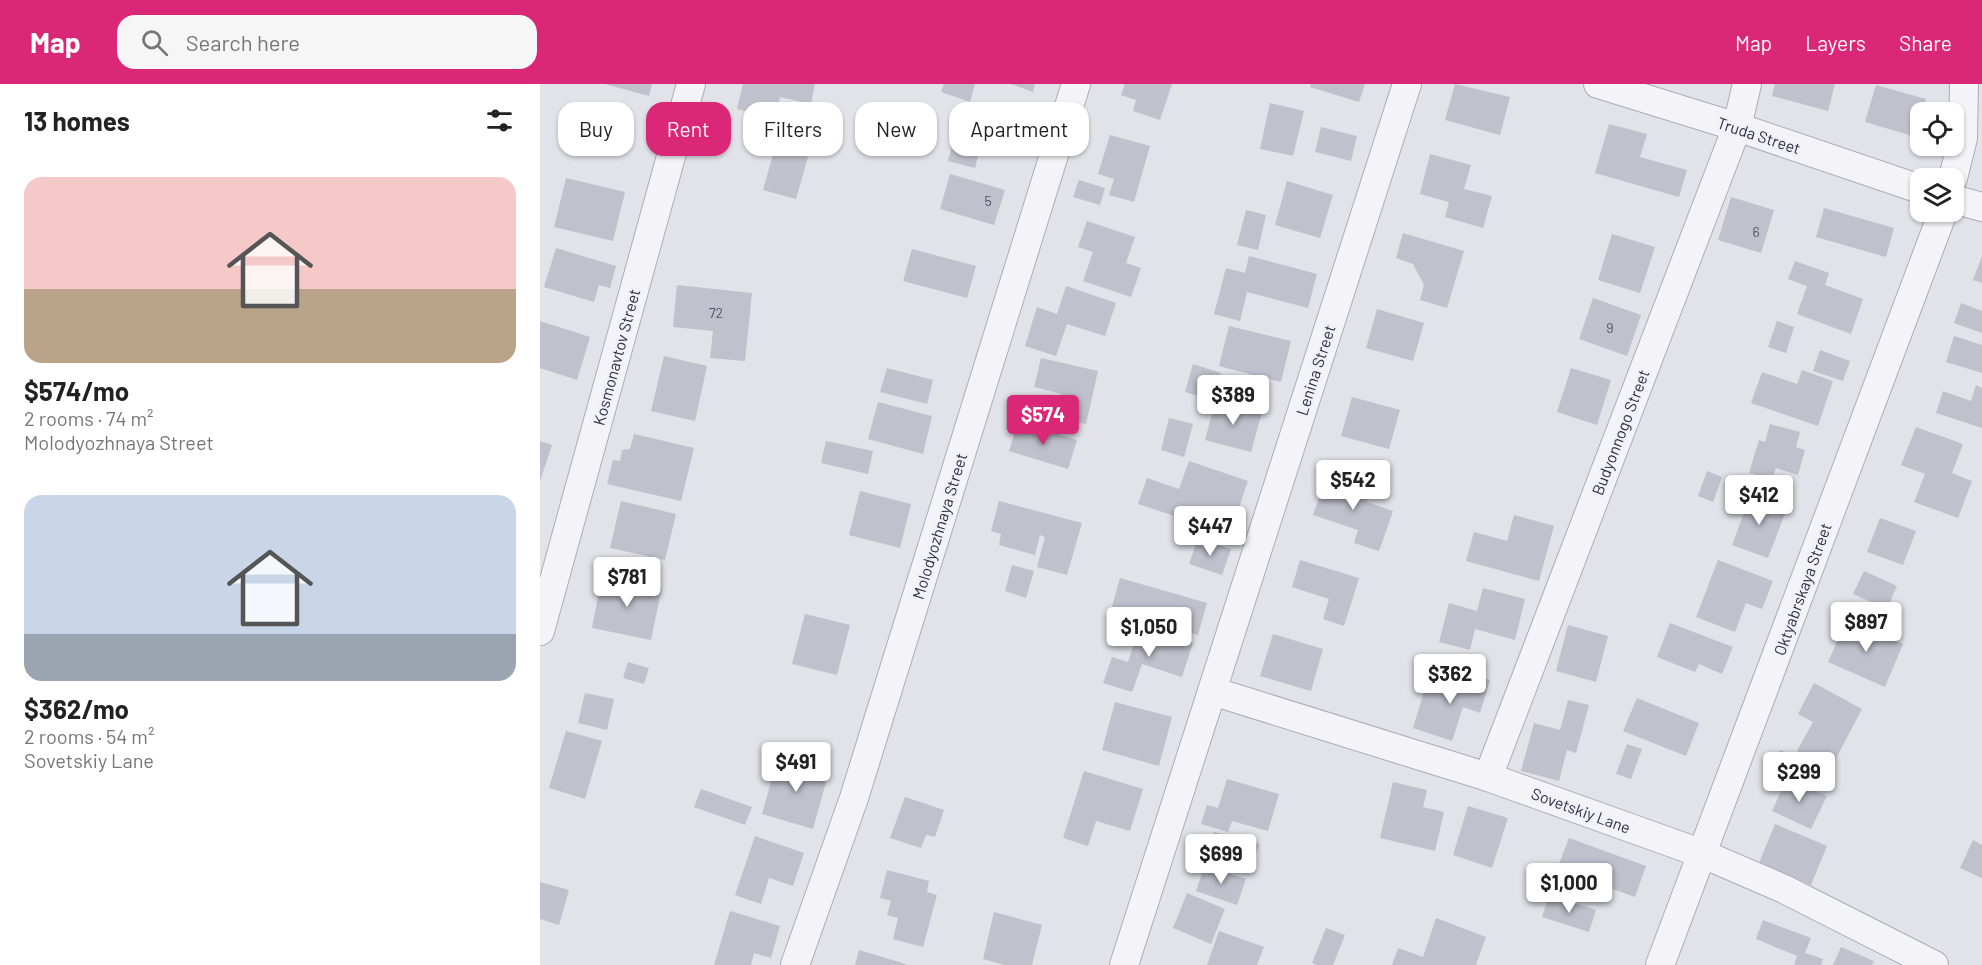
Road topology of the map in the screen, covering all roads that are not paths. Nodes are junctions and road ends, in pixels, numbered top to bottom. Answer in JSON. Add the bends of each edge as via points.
{"nodes":[{"id":1,"x":691,"y":84,"type":"edge"},
{"id":2,"x":1077,"y":84,"type":"edge"},
{"id":3,"x":1407,"y":84,"type":"edge"},
{"id":4,"x":1598,"y":84,"type":"edge"},
{"id":5,"x":1747,"y":84,"type":"edge"},
{"id":6,"x":1964,"y":84,"type":"edge"},
{"id":7,"x":1737,"y":127,"type":"junction"},
{"id":8,"x":1956,"y":168,"type":"edge"},
{"id":9,"x":1910,"y":186,"type":"edge"},
{"id":10,"x":1964,"y":203,"type":"edge"},
{"id":11,"x":1982,"y":207,"type":"edge"},
{"id":12,"x":1939,"y":222,"type":"edge"},
{"id":13,"x":540,"y":631,"type":"edge"},
{"id":14,"x":1212,"y":692,"type":"junction"},
{"id":15,"x":1488,"y":777,"type":"junction"},
{"id":16,"x":1703,"y":854,"type":"junction"},
{"id":17,"x":795,"y":965,"type":"edge"},
{"id":18,"x":1124,"y":965,"type":"edge"},
{"id":19,"x":1660,"y":965,"type":"edge"},
{"id":20,"x":1935,"y":965,"type":"edge"}],
"edges":[{"from":1,"to":13,"type":"street","name":"Kosmonavtov Street"},
{"from":2,"to":17,"type":"street","name":"Molodyozhnaya Street","via":[[854,798]]},
{"from":3,"to":14,"type":"street","name":"Lenina Street"},
{"from":4,"to":7,"type":"street","name":"Truda Street"},
{"from":5,"to":7,"type":"street","name":"Budyonnogo Street"},
{"from":6,"to":8,"type":"street","via":[[1963,138]]},
{"from":7,"to":9,"type":"street","name":"Truda Street"},
{"from":7,"to":15,"type":"street","name":"Budyonnogo Street"},
{"from":10,"to":11,"type":"street"},
{"from":12,"to":16,"type":"street","name":"Oktyabrskaya Street"},
{"from":14,"to":15,"type":"street","name":"Sovetskiy Lane"},
{"from":14,"to":18,"type":"street","name":"Lenina Street"},
{"from":15,"to":16,"type":"street","name":"Sovetskiy Lane"},
{"from":16,"to":19,"type":"street","name":"Oktyabrskaya Street"},
{"from":16,"to":20,"type":"street","name":"Sovetskiy Lane","via":[[1784,889]]}]}
